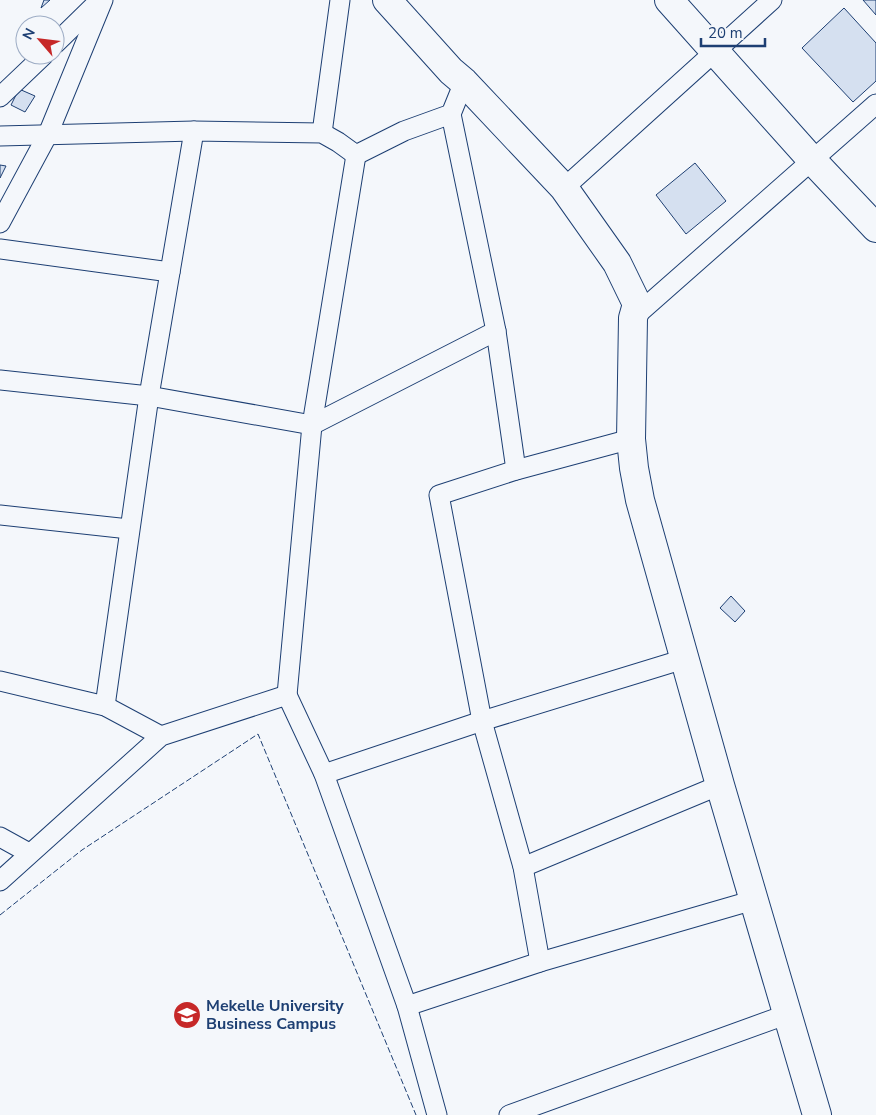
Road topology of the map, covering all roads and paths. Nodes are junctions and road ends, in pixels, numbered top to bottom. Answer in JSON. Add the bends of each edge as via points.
{"nodes":[{"id":1,"x":102,"y":0,"type":"edge"},
{"id":2,"x":340,"y":0,"type":"edge"},
{"id":3,"x":388,"y":0,"type":"edge"},
{"id":4,"x":668,"y":0,"type":"edge"},
{"id":5,"x":772,"y":0,"type":"edge"},
{"id":6,"x":65,"y":35,"type":"edge"},
{"id":7,"x":715,"y":52,"type":"junction"},
{"id":8,"x":34,"y":65,"type":"edge"},
{"id":9,"x":464,"y":82,"type":"junction"},
{"id":10,"x":0,"y":97,"type":"edge"},
{"id":11,"x":876,"y":104,"type":"edge"},
{"id":12,"x":452,"y":114,"type":"junction"},
{"id":13,"x":194,"y":131,"type":"junction"},
{"id":14,"x":322,"y":133,"type":"junction"},
{"id":15,"x":48,"y":134,"type":"junction"},
{"id":16,"x":0,"y":136,"type":"edge"},
{"id":17,"x":356,"y":155,"type":"junction"},
{"id":18,"x":811,"y":159,"type":"junction"},
{"id":19,"x":564,"y":188,"type":"junction"},
{"id":20,"x":0,"y":223,"type":"edge"},
{"id":21,"x":876,"y":228,"type":"edge"},
{"id":22,"x":0,"y":249,"type":"edge"},
{"id":23,"x":170,"y":272,"type":"junction"},
{"id":24,"x":633,"y":318,"type":"junction"},
{"id":25,"x":496,"y":331,"type":"junction"},
{"id":26,"x":0,"y":380,"type":"edge"},
{"id":27,"x":149,"y":396,"type":"junction"},
{"id":28,"x":312,"y":425,"type":"junction"},
{"id":29,"x":631,"y":439,"type":"junction"},
{"id":30,"x":516,"y":470,"type":"junction"},
{"id":31,"x":0,"y":516,"type":"edge"},
{"id":32,"x":129,"y":529,"type":"junction"},
{"id":33,"x":684,"y":658,"type":"junction"},
{"id":34,"x":0,"y":680,"type":"edge"},
{"id":35,"x":287,"y":695,"type":"junction"},
{"id":36,"x":105,"y":706,"type":"junction"},
{"id":37,"x":482,"y":721,"type":"junction"},
{"id":38,"x":161,"y":736,"type":"junction"},
{"id":39,"x":324,"y":774,"type":"junction"},
{"id":40,"x":720,"y":785,"type":"junction"},
{"id":41,"x":0,"y":837,"type":"edge"},
{"id":42,"x":29,"y":853,"type":"junction"},
{"id":43,"x":523,"y":867,"type":"junction"},
{"id":44,"x":0,"y":881,"type":"edge"},
{"id":45,"x":754,"y":900,"type":"junction"},
{"id":46,"x":540,"y":962,"type":"junction"},
{"id":47,"x":407,"y":1006,"type":"junction"},
{"id":48,"x":788,"y":1014,"type":"junction"},
{"id":49,"x":437,"y":1115,"type":"edge"},
{"id":50,"x":509,"y":1115,"type":"edge"},
{"id":51,"x":817,"y":1115,"type":"edge"}],
"edges":[{"from":1,"to":6,"type":"street"},
{"from":1,"to":15,"type":"street"},
{"from":2,"to":14,"type":"street"},
{"from":3,"to":9,"type":"street"},
{"from":4,"to":7,"type":"street"},
{"from":5,"to":7,"type":"street"},
{"from":7,"to":18,"type":"street"},
{"from":7,"to":19,"type":"street"},
{"from":8,"to":10,"type":"street"},
{"from":9,"to":12,"type":"street"},
{"from":9,"to":19,"type":"street"},
{"from":11,"to":18,"type":"street"},
{"from":12,"to":17,"type":"street","via":[[404,131]]},
{"from":12,"to":25,"type":"street"},
{"from":13,"to":14,"type":"street"},
{"from":13,"to":15,"type":"street"},
{"from":13,"to":23,"type":"street"},
{"from":14,"to":17,"type":"street"},
{"from":15,"to":16,"type":"street"},
{"from":15,"to":20,"type":"street"},
{"from":17,"to":28,"type":"street"},
{"from":18,"to":21,"type":"street"},
{"from":18,"to":24,"type":"street"},
{"from":19,"to":24,"type":"street","via":[[617,263],[637,304]]},
{"from":22,"to":23,"type":"street"},
{"from":23,"to":27,"type":"street"},
{"from":24,"to":29,"type":"street"},
{"from":25,"to":28,"type":"street"},
{"from":25,"to":30,"type":"street"},
{"from":26,"to":27,"type":"street"},
{"from":27,"to":28,"type":"street"},
{"from":27,"to":32,"type":"street"},
{"from":28,"to":35,"type":"street"},
{"from":29,"to":30,"type":"street"},
{"from":29,"to":33,"type":"street","via":[[640,500]]},
{"from":30,"to":37,"type":"street","via":[[439,495]]},
{"from":31,"to":32,"type":"street"},
{"from":32,"to":36,"type":"street"},
{"from":33,"to":37,"type":"street"},
{"from":33,"to":40,"type":"street"},
{"from":34,"to":36,"type":"street"},
{"from":35,"to":38,"type":"street"},
{"from":35,"to":39,"type":"street"},
{"from":36,"to":38,"type":"street"},
{"from":37,"to":39,"type":"street"},
{"from":37,"to":43,"type":"street"},
{"from":38,"to":42,"type":"street"},
{"from":39,"to":47,"type":"street"},
{"from":40,"to":43,"type":"street"},
{"from":40,"to":45,"type":"street"},
{"from":41,"to":42,"type":"street"},
{"from":42,"to":44,"type":"street"},
{"from":43,"to":46,"type":"street"},
{"from":45,"to":46,"type":"street"},
{"from":45,"to":48,"type":"street"},
{"from":46,"to":47,"type":"street"},
{"from":47,"to":49,"type":"street"},
{"from":48,"to":50,"type":"street"},
{"from":48,"to":51,"type":"street"}]}
